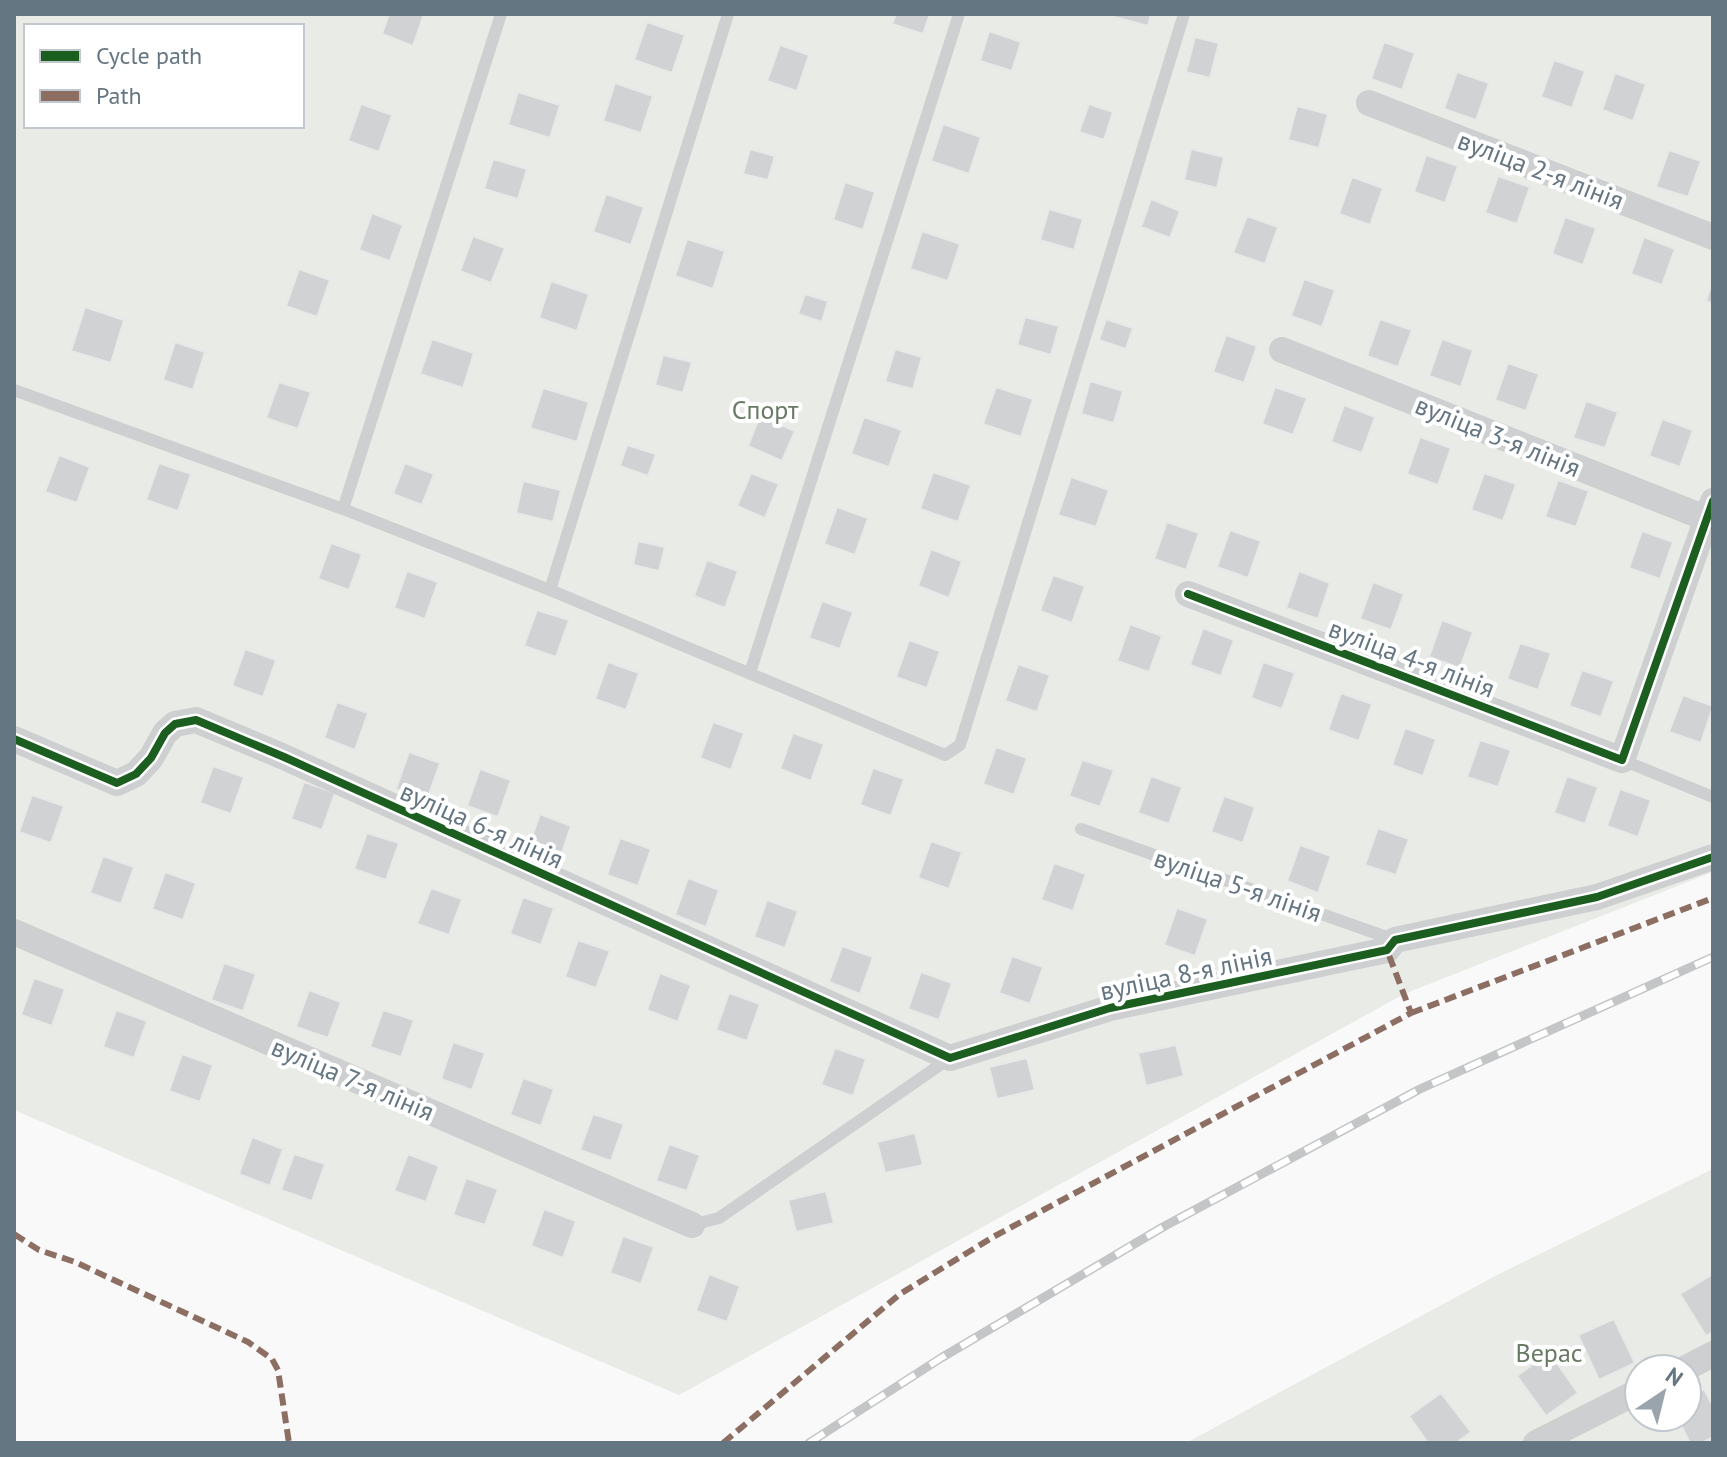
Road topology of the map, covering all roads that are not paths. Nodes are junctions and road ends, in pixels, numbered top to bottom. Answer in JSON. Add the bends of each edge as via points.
{"nodes":[{"id":1,"x":501,"y":14,"type":"edge"},
{"id":2,"x":728,"y":14,"type":"edge"},
{"id":3,"x":959,"y":14,"type":"edge"},
{"id":4,"x":1184,"y":14,"type":"edge"},
{"id":5,"x":1369,"y":103,"type":"dead end"},
{"id":6,"x":1713,"y":237,"type":"edge"},
{"id":7,"x":1282,"y":350,"type":"dead end"},
{"id":8,"x":14,"y":390,"type":"edge"},
{"id":9,"x":343,"y":509,"type":"junction"},
{"id":10,"x":1711,"y":514,"type":"edge"},
{"id":11,"x":550,"y":590,"type":"junction"},
{"id":12,"x":1188,"y":594,"type":"dead end"},
{"id":13,"x":750,"y":673,"type":"junction"},
{"id":14,"x":14,"y":739,"type":"edge"},
{"id":15,"x":1622,"y":760,"type":"junction"},
{"id":16,"x":1713,"y":797,"type":"edge"},
{"id":17,"x":1081,"y":829,"type":"dead end"},
{"id":18,"x":1713,"y":857,"type":"edge"},
{"id":19,"x":14,"y":932,"type":"edge"},
{"id":20,"x":1391,"y":945,"type":"junction"},
{"id":21,"x":950,"y":1058,"type":"junction"},
{"id":22,"x":692,"y":1225,"type":"joint"},
{"id":23,"x":1623,"y":1399,"type":"edge"},
{"id":24,"x":1536,"y":1443,"type":"edge"}],
"edges":[{"from":1,"to":9,"type":"lane"},
{"from":2,"to":11,"type":"lane"},
{"from":3,"to":13,"type":"lane"},
{"from":4,"to":13,"type":"lane","via":[[960,745],[945,755]]},
{"from":5,"to":6,"type":"street","name":"вуліца 2-я лінія"},
{"from":7,"to":10,"type":"street","name":"вуліца 3-я лінія"},
{"from":8,"to":9,"type":"lane"},
{"from":9,"to":11,"type":"lane"},
{"from":10,"to":15,"type":"street"},
{"from":11,"to":13,"type":"lane"},
{"from":12,"to":15,"type":"street","name":"вуліца 4-я лінія"},
{"from":14,"to":21,"type":"street","name":"вуліца 6-я лінія","via":[[117,783],[136,774],[175,724],[196,720]]},
{"from":15,"to":16,"type":"lane"},
{"from":17,"to":20,"type":"lane","name":"вуліца 5-я лінія"},
{"from":18,"to":20,"type":"street","name":"вуліца 8-я лінія","via":[[1597,897]]},
{"from":19,"to":22,"type":"street","name":"вуліца 7-я лінія"},
{"from":20,"to":21,"type":"street","name":"вуліца 8-я лінія","via":[[1110,1008]]},
{"from":21,"to":22,"type":"lane","name":"вуліца 8-я лінія","via":[[719,1218]]},
{"from":23,"to":24,"type":"street"}]}
